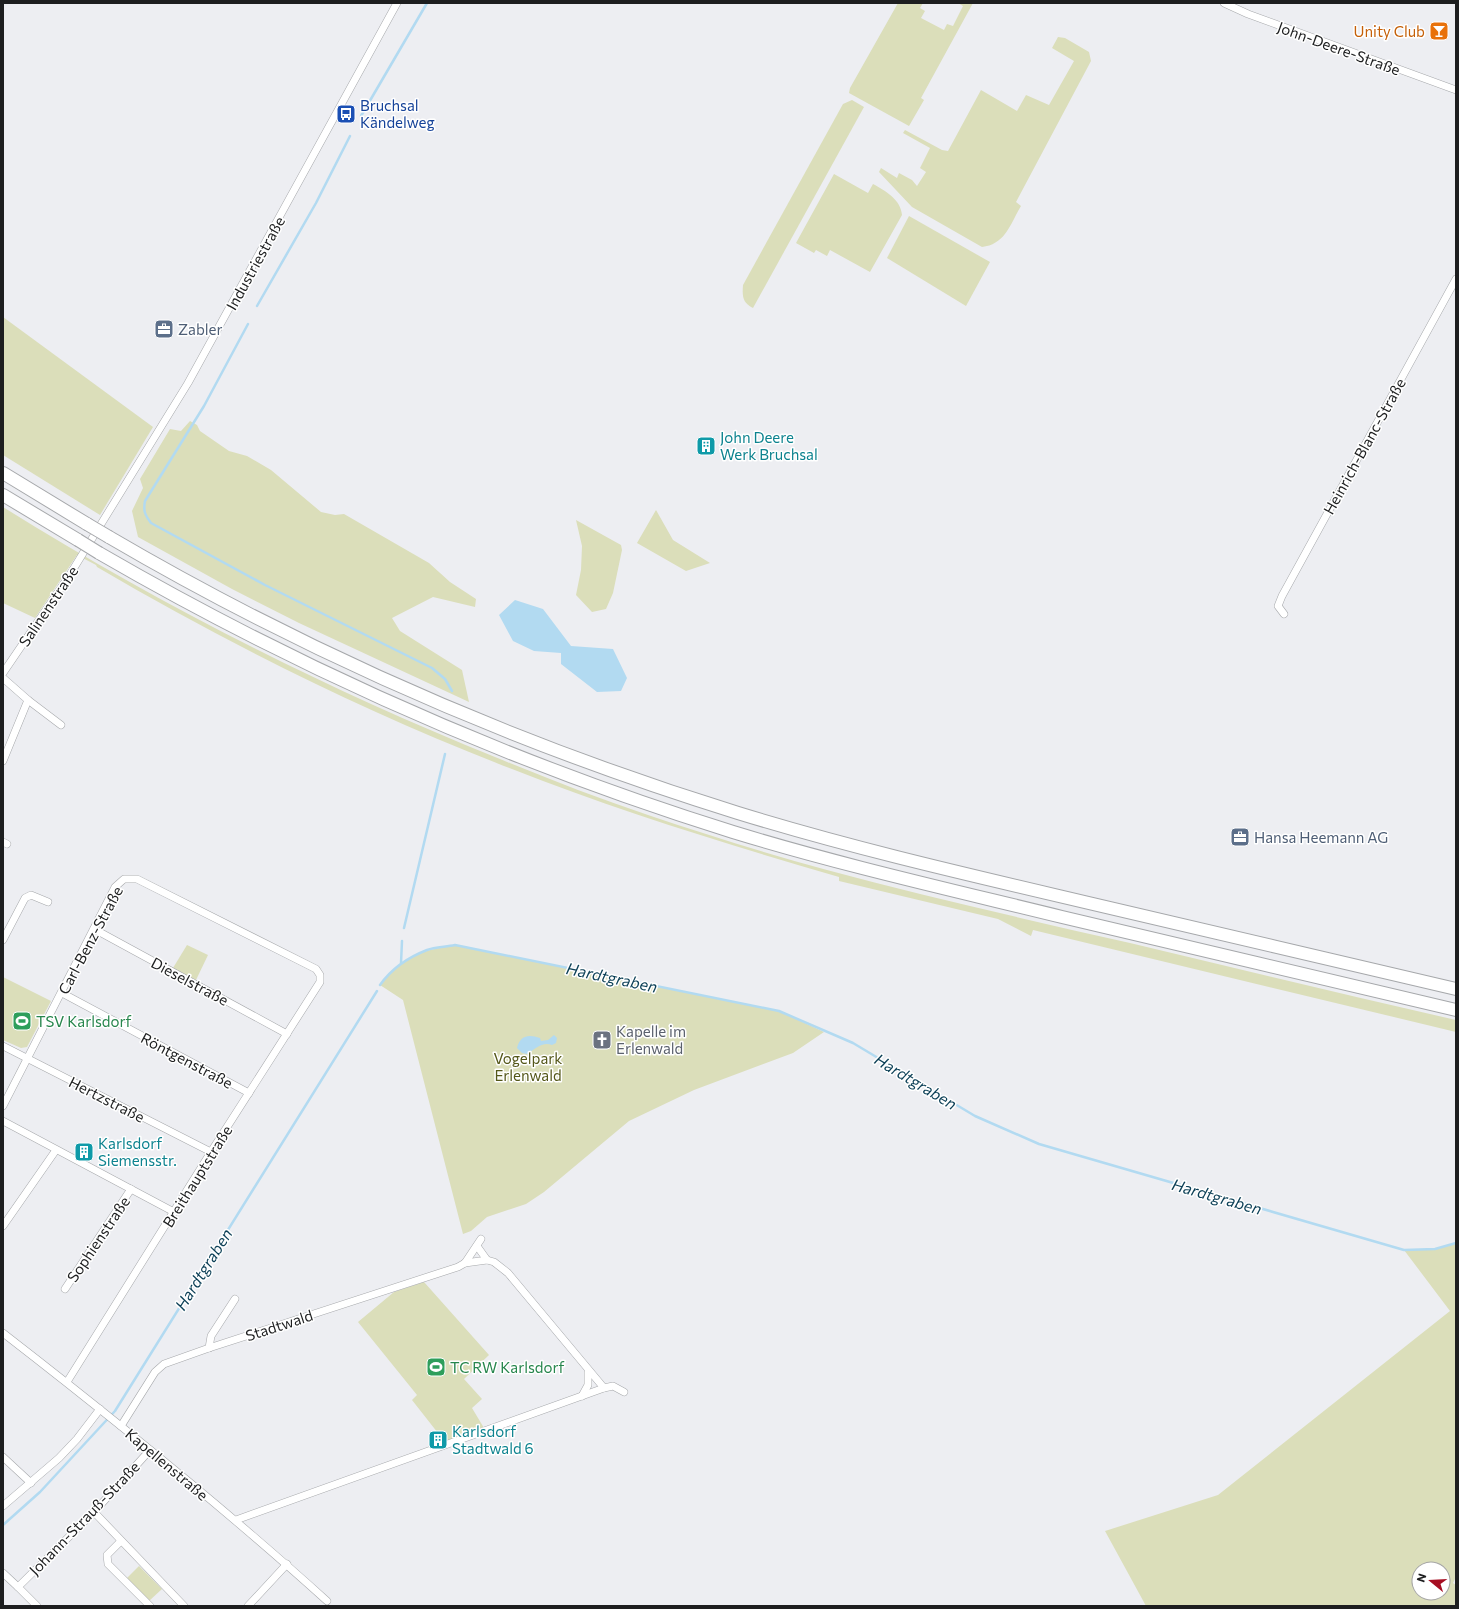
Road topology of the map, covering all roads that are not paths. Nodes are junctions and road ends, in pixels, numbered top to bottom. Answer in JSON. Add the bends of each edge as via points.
{"nodes":[{"id":1,"x":397,"y":3,"type":"edge"},
{"id":2,"x":1224,"y":3,"type":"edge"},
{"id":3,"x":1456,"y":90,"type":"edge"},
{"id":4,"x":1456,"y":279,"type":"edge"},
{"id":5,"x":3,"y":473,"type":"edge"},
{"id":6,"x":3,"y":495,"type":"edge"},
{"id":7,"x":80,"y":558,"type":"joint"},
{"id":8,"x":1284,"y":614,"type":"dead end"},
{"id":9,"x":3,"y":673,"type":"edge"},
{"id":10,"x":3,"y":678,"type":"edge"},
{"id":11,"x":28,"y":700,"type":"junction"},
{"id":12,"x":61,"y":725,"type":"dead end"},
{"id":13,"x":3,"y":762,"type":"edge"},
{"id":14,"x":48,"y":902,"type":"dead end"},
{"id":15,"x":94,"y":929,"type":"junction"},
{"id":16,"x":3,"y":940,"type":"edge"},
{"id":17,"x":316,"y":969,"type":"joint"},
{"id":18,"x":1456,"y":989,"type":"edge"},
{"id":19,"x":62,"y":993,"type":"junction"},
{"id":20,"x":1456,"y":1010,"type":"edge"},
{"id":21,"x":287,"y":1034,"type":"junction"},
{"id":22,"x":3,"y":1046,"type":"edge"},
{"id":23,"x":28,"y":1059,"type":"junction"},
{"id":24,"x":249,"y":1093,"type":"junction"},
{"id":25,"x":3,"y":1106,"type":"edge"},
{"id":26,"x":3,"y":1121,"type":"edge"},
{"id":27,"x":56,"y":1150,"type":"junction"},
{"id":28,"x":212,"y":1152,"type":"junction"},
{"id":29,"x":132,"y":1189,"type":"junction"},
{"id":30,"x":174,"y":1212,"type":"junction"},
{"id":31,"x":3,"y":1226,"type":"edge"},
{"id":32,"x":481,"y":1239,"type":"dead end"},
{"id":33,"x":477,"y":1246,"type":"junction"},
{"id":34,"x":487,"y":1260,"type":"junction"},
{"id":35,"x":465,"y":1263,"type":"junction"},
{"id":36,"x":65,"y":1289,"type":"dead end"},
{"id":37,"x":235,"y":1299,"type":"dead end"},
{"id":38,"x":3,"y":1333,"type":"edge"},
{"id":39,"x":209,"y":1348,"type":"junction"},
{"id":40,"x":588,"y":1372,"type":"junction"},
{"id":41,"x":67,"y":1382,"type":"junction"},
{"id":42,"x":604,"y":1388,"type":"junction"},
{"id":43,"x":624,"y":1392,"type":"dead end"},
{"id":44,"x":582,"y":1396,"type":"junction"},
{"id":45,"x":102,"y":1410,"type":"junction"},
{"id":46,"x":121,"y":1426,"type":"junction"},
{"id":47,"x":150,"y":1450,"type":"junction"},
{"id":48,"x":3,"y":1457,"type":"edge"},
{"id":49,"x":31,"y":1483,"type":"junction"},
{"id":50,"x":3,"y":1506,"type":"edge"},
{"id":51,"x":94,"y":1512,"type":"junction"},
{"id":52,"x":236,"y":1520,"type":"junction"},
{"id":53,"x":120,"y":1541,"type":"junction"},
{"id":54,"x":286,"y":1564,"type":"junction"},
{"id":55,"x":3,"y":1572,"type":"edge"},
{"id":56,"x":18,"y":1587,"type":"junction"},
{"id":57,"x":327,"y":1601,"type":"dead end"},
{"id":58,"x":37,"y":1606,"type":"edge"},
{"id":59,"x":150,"y":1606,"type":"edge"},
{"id":60,"x":184,"y":1606,"type":"edge"},
{"id":61,"x":248,"y":1606,"type":"edge"}],
"edges":[{"from":1,"to":7,"type":"street","name":"Industriestraße","via":[[192,377]]},
{"from":2,"to":3,"type":"street","name":"John-Deere-Straße"},
{"from":4,"to":8,"type":"street","name":"Heinrich-Blanc-Straße","via":[[1282,596],[1278,606]]},
{"from":5,"to":18,"type":"highway","bridge":true,"via":[[176,576],[299,640],[499,728],[626,776],[738,813],[869,850]]},
{"from":6,"to":20,"type":"highway","bridge":true,"via":[[169,593],[388,702],[493,746],[674,813],[862,869]]},
{"from":7,"to":9,"type":"street","name":"Salinenstraße"},
{"from":10,"to":11,"type":"street"},
{"from":11,"to":12,"type":"street"},
{"from":11,"to":13,"type":"street"},
{"from":14,"to":16,"type":"street","via":[[31,895],[25,898]]},
{"from":15,"to":17,"type":"street","name":"Carl-Benz-Straße","via":[[115,887],[124,879],[137,879]]},
{"from":15,"to":19,"type":"street","name":"Carl-Benz-Straße"},
{"from":15,"to":21,"type":"street","name":"Dieselstraße"},
{"from":17,"to":21,"type":"street","name":"Breithauptstraße","via":[[320,975],[320,982]]},
{"from":19,"to":23,"type":"street","name":"Carl-Benz-Straße"},
{"from":19,"to":24,"type":"street","name":"Röntgenstraße"},
{"from":21,"to":24,"type":"street","name":"Breithauptstraße"},
{"from":22,"to":23,"type":"street","name":"Hertzstraße"},
{"from":23,"to":25,"type":"street","name":"Carl-Benz-Straße"},
{"from":23,"to":28,"type":"street","name":"Hertzstraße"},
{"from":24,"to":28,"type":"street","name":"Breithauptstraße"},
{"from":26,"to":27,"type":"street"},
{"from":27,"to":29,"type":"street"},
{"from":27,"to":31,"type":"street"},
{"from":28,"to":30,"type":"street","name":"Breithauptstraße"},
{"from":29,"to":30,"type":"street"},
{"from":29,"to":36,"type":"street","name":"Sophienstraße"},
{"from":30,"to":41,"type":"street","name":"Breithauptstraße"},
{"from":32,"to":33,"type":"street"},
{"from":33,"to":34,"type":"street"},
{"from":33,"to":35,"type":"street"},
{"from":34,"to":35,"type":"street","name":"Stadtwald"},
{"from":34,"to":40,"type":"street","via":[[508,1273]]},
{"from":35,"to":39,"type":"street","name":"Stadtwald"},
{"from":37,"to":39,"type":"street","via":[[211,1336]]},
{"from":38,"to":41,"type":"street","name":"Kapellenstraße"},
{"from":39,"to":46,"type":"street","name":"Stadtwald","via":[[164,1364],[155,1372]]},
{"from":40,"to":42,"type":"street"},
{"from":40,"to":44,"type":"street","via":[[588,1385]]},
{"from":41,"to":45,"type":"street","name":"Kapellenstraße"},
{"from":42,"to":43,"type":"street","via":[[613,1386]]},
{"from":42,"to":44,"type":"street"},
{"from":44,"to":52,"type":"street"},
{"from":45,"to":46,"type":"street","name":"Kapellenstraße"},
{"from":45,"to":49,"type":"street","via":[[64,1453]]},
{"from":46,"to":47,"type":"street","name":"Kapellenstraße"},
{"from":47,"to":51,"type":"street","name":"Johann-Strauß-Straße"},
{"from":47,"to":52,"type":"street","name":"Kapellenstraße"},
{"from":48,"to":49,"type":"street"},
{"from":49,"to":50,"type":"street"},
{"from":51,"to":53,"type":"street"},
{"from":51,"to":56,"type":"street","name":"Johann-Strauß-Straße"},
{"from":52,"to":54,"type":"street","name":"Kapellenstraße"},
{"from":53,"to":59,"type":"street","via":[[107,1555],[108,1564]]},
{"from":53,"to":60,"type":"street"},
{"from":54,"to":57,"type":"street","name":"Kapellenstraße"},
{"from":54,"to":61,"type":"street"},
{"from":55,"to":56,"type":"street","name":"Johann-Strauß-Straße"},
{"from":56,"to":58,"type":"street","name":"Johann-Strauß-Straße"}]}
